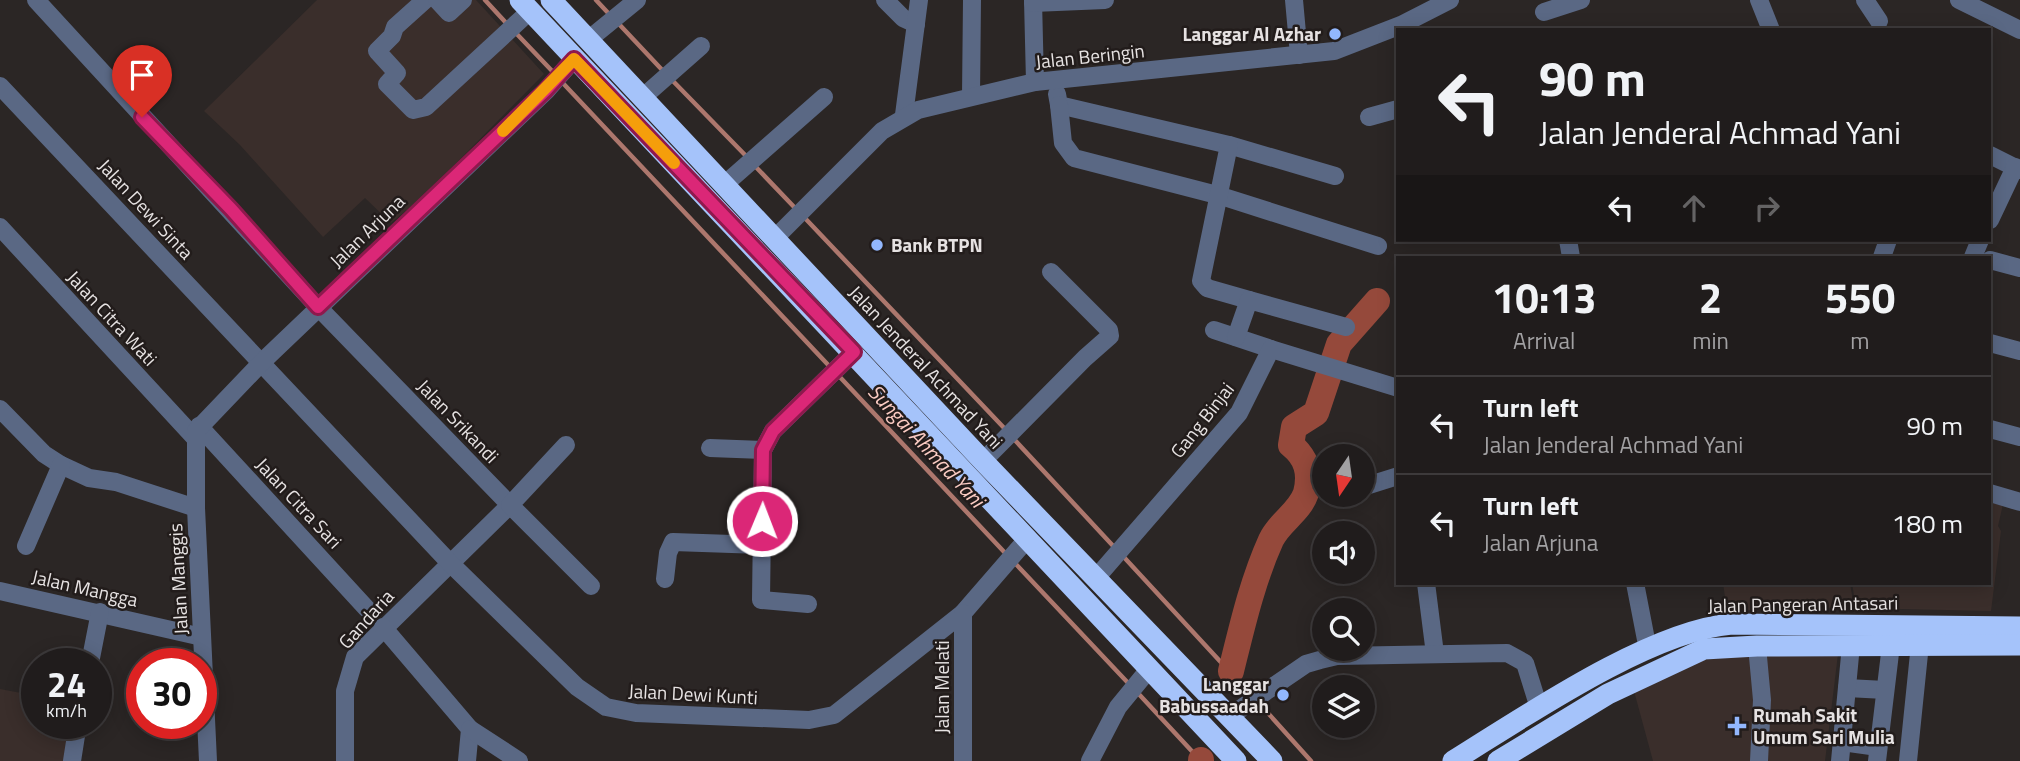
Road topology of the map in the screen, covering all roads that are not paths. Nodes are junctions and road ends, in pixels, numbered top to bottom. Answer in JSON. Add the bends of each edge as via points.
{"nodes":[{"id":1,"x":36,"y":0,"type":"edge"},
{"id":2,"x":425,"y":0,"type":"edge"},
{"id":3,"x":437,"y":0,"type":"edge"},
{"id":4,"x":463,"y":0,"type":"edge"},
{"id":5,"x":551,"y":0,"type":"edge"},
{"id":6,"x":636,"y":0,"type":"edge"},
{"id":7,"x":885,"y":0,"type":"edge"},
{"id":8,"x":919,"y":0,"type":"edge"},
{"id":9,"x":972,"y":0,"type":"edge"},
{"id":10,"x":1105,"y":0,"type":"edge"},
{"id":11,"x":1294,"y":0,"type":"edge"},
{"id":12,"x":1450,"y":0,"type":"edge"},
{"id":13,"x":1581,"y":0,"type":"edge"},
{"id":14,"x":1759,"y":0,"type":"edge"},
{"id":15,"x":1959,"y":0,"type":"edge"},
{"id":16,"x":1872,"y":1,"type":"edge"},
{"id":17,"x":1033,"y":2,"type":"edge"},
{"id":18,"x":525,"y":6,"type":"edge"},
{"id":19,"x":1544,"y":14,"type":"edge"},
{"id":20,"x":1879,"y":21,"type":"dead end"},
{"id":21,"x":916,"y":24,"type":"junction"},
{"id":22,"x":1770,"y":28,"type":"edge"},
{"id":23,"x":2020,"y":30,"type":"edge"},
{"id":24,"x":595,"y":34,"type":"junction"},
{"id":25,"x":701,"y":46,"type":"dead end"},
{"id":26,"x":1299,"y":55,"type":"junction"},
{"id":27,"x":568,"y":65,"type":"junction"},
{"id":28,"x":1055,"y":80,"type":"junction"},
{"id":29,"x":1035,"y":82,"type":"junction"},
{"id":30,"x":656,"y":85,"type":"junction"},
{"id":31,"x":0,"y":86,"type":"edge"},
{"id":32,"x":971,"y":96,"type":"junction"},
{"id":33,"x":824,"y":97,"type":"dead end"},
{"id":34,"x":1059,"y":105,"type":"junction"},
{"id":35,"x":1396,"y":110,"type":"edge"},
{"id":36,"x":904,"y":115,"type":"junction"},
{"id":37,"x":1369,"y":117,"type":"dead end"},
{"id":38,"x":1229,"y":145,"type":"junction"},
{"id":39,"x":1991,"y":156,"type":"edge"},
{"id":40,"x":2017,"y":169,"type":"edge"},
{"id":41,"x":1335,"y":176,"type":"dead end"},
{"id":42,"x":731,"y":178,"type":"junction"},
{"id":43,"x":1221,"y":196,"type":"junction"},
{"id":44,"x":1991,"y":218,"type":"edge"},
{"id":45,"x":0,"y":227,"type":"edge"},
{"id":46,"x":776,"y":237,"type":"junction"},
{"id":47,"x":1378,"y":246,"type":"dead end"},
{"id":48,"x":1991,"y":258,"type":"edge"},
{"id":49,"x":2020,"y":268,"type":"edge"},
{"id":50,"x":1051,"y":272,"type":"dead end"},
{"id":51,"x":1249,"y":300,"type":"junction"},
{"id":52,"x":318,"y":307,"type":"junction"},
{"id":53,"x":1346,"y":327,"type":"dead end"},
{"id":54,"x":1214,"y":331,"type":"dead end"},
{"id":55,"x":1236,"y":337,"type":"junction"},
{"id":56,"x":1991,"y":343,"type":"edge"},
{"id":57,"x":1271,"y":349,"type":"junction"},
{"id":58,"x":2020,"y":351,"type":"edge"},
{"id":59,"x":847,"y":355,"type":"junction"},
{"id":60,"x":262,"y":362,"type":"junction"},
{"id":61,"x":1396,"y":387,"type":"edge"},
{"id":62,"x":0,"y":409,"type":"edge"},
{"id":63,"x":1991,"y":429,"type":"edge"},
{"id":64,"x":197,"y":432,"type":"junction"},
{"id":65,"x":2020,"y":437,"type":"edge"},
{"id":66,"x":566,"y":445,"type":"dead end"},
{"id":67,"x":710,"y":448,"type":"dead end"},
{"id":68,"x":763,"y":450,"type":"junction"},
{"id":69,"x":983,"y":461,"type":"junction"},
{"id":70,"x":61,"y":465,"type":"junction"},
{"id":71,"x":1396,"y":477,"type":"edge"},
{"id":72,"x":1376,"y":483,"type":"edge"},
{"id":73,"x":1991,"y":493,"type":"edge"},
{"id":74,"x":2020,"y":502,"type":"edge"},
{"id":75,"x":510,"y":505,"type":"junction"},
{"id":76,"x":196,"y":508,"type":"junction"},
{"id":77,"x":761,"y":545,"type":"junction"},
{"id":78,"x":26,"y":546,"type":"dead end"},
{"id":79,"x":1017,"y":552,"type":"junction"},
{"id":80,"x":449,"y":562,"type":"junction"},
{"id":81,"x":1096,"y":578,"type":"junction"},
{"id":82,"x":665,"y":579,"type":"dead end"},
{"id":83,"x":1426,"y":585,"type":"edge"},
{"id":84,"x":1635,"y":585,"type":"edge"},
{"id":85,"x":592,"y":586,"type":"dead end"},
{"id":86,"x":0,"y":591,"type":"edge"},
{"id":87,"x":808,"y":604,"type":"dead end"},
{"id":88,"x":367,"y":609,"type":"dead end"},
{"id":89,"x":100,"y":612,"type":"junction"},
{"id":90,"x":963,"y":613,"type":"junction"},
{"id":91,"x":383,"y":627,"type":"junction"},
{"id":92,"x":2011,"y":636,"type":"edge"},
{"id":93,"x":202,"y":637,"type":"junction"},
{"id":94,"x":1851,"y":645,"type":"junction"},
{"id":95,"x":1891,"y":645,"type":"junction"},
{"id":96,"x":1920,"y":645,"type":"junction"},
{"id":97,"x":1757,"y":646,"type":"junction"},
{"id":98,"x":93,"y":648,"type":"edge"},
{"id":99,"x":1648,"y":650,"type":"junction"},
{"id":100,"x":1435,"y":654,"type":"junction"},
{"id":101,"x":1139,"y":680,"type":"junction"},
{"id":102,"x":1602,"y":685,"type":"junction"},
{"id":103,"x":1847,"y":688,"type":"junction"},
{"id":104,"x":1885,"y":690,"type":"junction"},
{"id":105,"x":1539,"y":708,"type":"junction"},
{"id":106,"x":1230,"y":716,"type":"junction"},
{"id":107,"x":470,"y":729,"type":"junction"},
{"id":108,"x":75,"y":739,"type":"edge"},
{"id":109,"x":1842,"y":742,"type":"junction"},
{"id":110,"x":1877,"y":754,"type":"edge"},
{"id":111,"x":72,"y":761,"type":"edge"},
{"id":112,"x":208,"y":761,"type":"edge"},
{"id":113,"x":345,"y":761,"type":"edge"},
{"id":114,"x":467,"y":761,"type":"edge"},
{"id":115,"x":519,"y":761,"type":"edge"},
{"id":116,"x":963,"y":761,"type":"edge"},
{"id":117,"x":1090,"y":761,"type":"edge"},
{"id":118,"x":1236,"y":761,"type":"edge"},
{"id":119,"x":1272,"y":761,"type":"edge"},
{"id":120,"x":1453,"y":761,"type":"edge"},
{"id":121,"x":1498,"y":761,"type":"edge"},
{"id":122,"x":1759,"y":761,"type":"edge"},
{"id":123,"x":1840,"y":761,"type":"edge"},
{"id":124,"x":1908,"y":761,"type":"edge"}],
"edges":[{"from":1,"to":52,"type":"street","name":"Jalan Srikandi"},
{"from":2,"to":18,"type":"street","via":[[377,51],[397,73],[387,84],[413,110],[426,107]]},
{"from":3,"to":4,"type":"street","via":[[449,13]]},
{"from":5,"to":24,"type":"highway","name":"Jalan Jenderal Achmad Yani"},
{"from":6,"to":24,"type":"street"},
{"from":7,"to":21,"type":"street"},
{"from":8,"to":21,"type":"street"},
{"from":9,"to":32,"type":"street"},
{"from":10,"to":17,"type":"street"},
{"from":11,"to":26,"type":"street"},
{"from":12,"to":26,"type":"street","name":"Jalan Beringin","via":[[1348,47]]},
{"from":13,"to":19,"type":"street"},
{"from":14,"to":22,"type":"street"},
{"from":15,"to":23,"type":"street"},
{"from":16,"to":20,"type":"street"},
{"from":17,"to":29,"type":"street"},
{"from":18,"to":27,"type":"highway","name":"Jalan Jenderal Achmad Yani"},
{"from":21,"to":36,"type":"street"},
{"from":24,"to":30,"type":"highway","name":"Jalan Jenderal Achmad Yani"},
{"from":25,"to":30,"type":"street"},
{"from":26,"to":28,"type":"street","name":"Jalan Beringin"},
{"from":27,"to":52,"type":"street","name":"Jalan Arjuna"},
{"from":27,"to":59,"type":"highway","name":"Jalan Jenderal Achmad Yani"},
{"from":28,"to":29,"type":"street","name":"Jalan Beringin"},
{"from":28,"to":34,"type":"street"},
{"from":29,"to":32,"type":"street","name":"Jalan Beringin"},
{"from":30,"to":42,"type":"highway","name":"Jalan Jenderal Achmad Yani"},
{"from":31,"to":60,"type":"street","name":"Jalan Dewi Sinta"},
{"from":32,"to":36,"type":"street","name":"Jalan Beringin"},
{"from":33,"to":42,"type":"street"},
{"from":34,"to":38,"type":"street"},
{"from":34,"to":43,"type":"street","via":[[1063,143],[1074,158]]},
{"from":35,"to":37,"type":"street"},
{"from":36,"to":46,"type":"street","name":"Jalan Beringin","via":[[882,131]]},
{"from":38,"to":41,"type":"street"},
{"from":38,"to":43,"type":"street"},
{"from":39,"to":40,"type":"street"},
{"from":40,"to":44,"type":"street"},
{"from":42,"to":46,"type":"highway","name":"Jalan Jenderal Achmad Yani"},
{"from":43,"to":47,"type":"street"},
{"from":43,"to":51,"type":"street","via":[[1201,281],[1207,288]]},
{"from":45,"to":64,"type":"street","name":"Jalan Citra Wati"},
{"from":46,"to":59,"type":"highway","name":"Jalan Jenderal Achmad Yani"},
{"from":48,"to":49,"type":"street"},
{"from":50,"to":69,"type":"street","via":[[1110,336]]},
{"from":51,"to":53,"type":"street"},
{"from":51,"to":55,"type":"street"},
{"from":52,"to":60,"type":"street","name":"Jalan Arjuna"},
{"from":52,"to":75,"type":"street","name":"Jalan Srikandi"},
{"from":54,"to":55,"type":"street"},
{"from":55,"to":57,"type":"street"},
{"from":56,"to":58,"type":"street"},
{"from":57,"to":61,"type":"street"},
{"from":57,"to":81,"type":"street","name":"Gang Binjai","via":[[1239,414]]},
{"from":59,"to":68,"type":"street","via":[[773,431]]},
{"from":59,"to":69,"type":"highway","name":"Jalan Jenderal Achmad Yani"},
{"from":59,"to":79,"type":"highway","name":"Jalan Jenderal Achmad Yani"},
{"from":60,"to":64,"type":"street","name":"Jalan Arjuna"},
{"from":60,"to":80,"type":"street","name":"Jalan Dewi Kunti"},
{"from":62,"to":70,"type":"street"},
{"from":63,"to":65,"type":"street"},
{"from":64,"to":76,"type":"street","name":"Jalan Manggis"},
{"from":64,"to":88,"type":"street","name":"Jalan Citra Sari"},
{"from":66,"to":75,"type":"street"},
{"from":67,"to":68,"type":"street"},
{"from":68,"to":77,"type":"street"},
{"from":69,"to":81,"type":"highway","name":"Jalan Jenderal Achmad Yani"},
{"from":70,"to":76,"type":"street","via":[[89,478]]},
{"from":70,"to":78,"type":"street"},
{"from":71,"to":72,"type":"street"},
{"from":73,"to":74,"type":"street"},
{"from":75,"to":80,"type":"street"},
{"from":75,"to":85,"type":"street","name":"Jalan Srikandi"},
{"from":76,"to":93,"type":"street","name":"Jalan Manggis"},
{"from":77,"to":82,"type":"street","via":[[674,542]]},
{"from":77,"to":87,"type":"street","via":[[761,600]]},
{"from":79,"to":90,"type":"street","name":"Jalan Dewi Kunti"},
{"from":79,"to":101,"type":"highway","name":"Jalan Jenderal Achmad Yani"},
{"from":80,"to":90,"type":"street","name":"Jalan Dewi Kunti","via":[[577,687],[606,707],[636,713],[823,719]]},
{"from":80,"to":91,"type":"street","name":"Gandaria"},
{"from":81,"to":106,"type":"highway","name":"Jalan Jenderal Achmad Yani"},
{"from":83,"to":100,"type":"street"},
{"from":84,"to":99,"type":"street"},
{"from":86,"to":89,"type":"street","name":"Jalan Mangga"},
{"from":89,"to":93,"type":"street","name":"Jalan Mangga"},
{"from":89,"to":98,"type":"street"},
{"from":90,"to":116,"type":"street","name":"Jalan Melati"},
{"from":91,"to":107,"type":"street"},
{"from":91,"to":113,"type":"street","name":"Gandaria","via":[[355,657],[351,669],[343,723]]},
{"from":92,"to":96,"type":"highway","name":"Jalan Pangeran Antasari"},
{"from":92,"to":99,"type":"highway","name":"Jalan Pangeran Antasari","via":[[1722,625],[1694,629]]},
{"from":93,"to":112,"type":"street","name":"Jalan Manggis"},
{"from":94,"to":95,"type":"highway","name":"Jalan Pangeran Antasari"},
{"from":94,"to":97,"type":"highway","name":"Jalan Pangeran Antasari"},
{"from":94,"to":103,"type":"street"},
{"from":95,"to":96,"type":"highway","name":"Jalan Pangeran Antasari"},
{"from":95,"to":104,"type":"street"},
{"from":96,"to":124,"type":"street"},
{"from":97,"to":102,"type":"highway","name":"Jalan Pangeran Antasari","via":[[1696,652]]},
{"from":97,"to":122,"type":"street","via":[[1762,700]]},
{"from":99,"to":102,"type":"highway","name":"Jalan Pangeran Antasari"},
{"from":100,"to":105,"type":"street","via":[[1507,653],[1521,658]]},
{"from":100,"to":106,"type":"street","via":[[1338,656],[1306,664]]},
{"from":101,"to":117,"type":"street"},
{"from":101,"to":118,"type":"highway","name":"Jalan Jenderal Achmad Yani"},
{"from":102,"to":105,"type":"highway","name":"Jalan Pangeran Antasari"},
{"from":102,"to":121,"type":"highway","name":"Jalan Pangeran Antasari"},
{"from":103,"to":104,"type":"street"},
{"from":103,"to":109,"type":"street"},
{"from":104,"to":110,"type":"street"},
{"from":105,"to":120,"type":"highway","name":"Jalan Pangeran Antasari"},
{"from":106,"to":119,"type":"highway","name":"Jalan Jenderal Achmad Yani"},
{"from":107,"to":114,"type":"street"},
{"from":107,"to":115,"type":"street"},
{"from":108,"to":111,"type":"street"},
{"from":109,"to":110,"type":"street"},
{"from":109,"to":123,"type":"street"}]}
